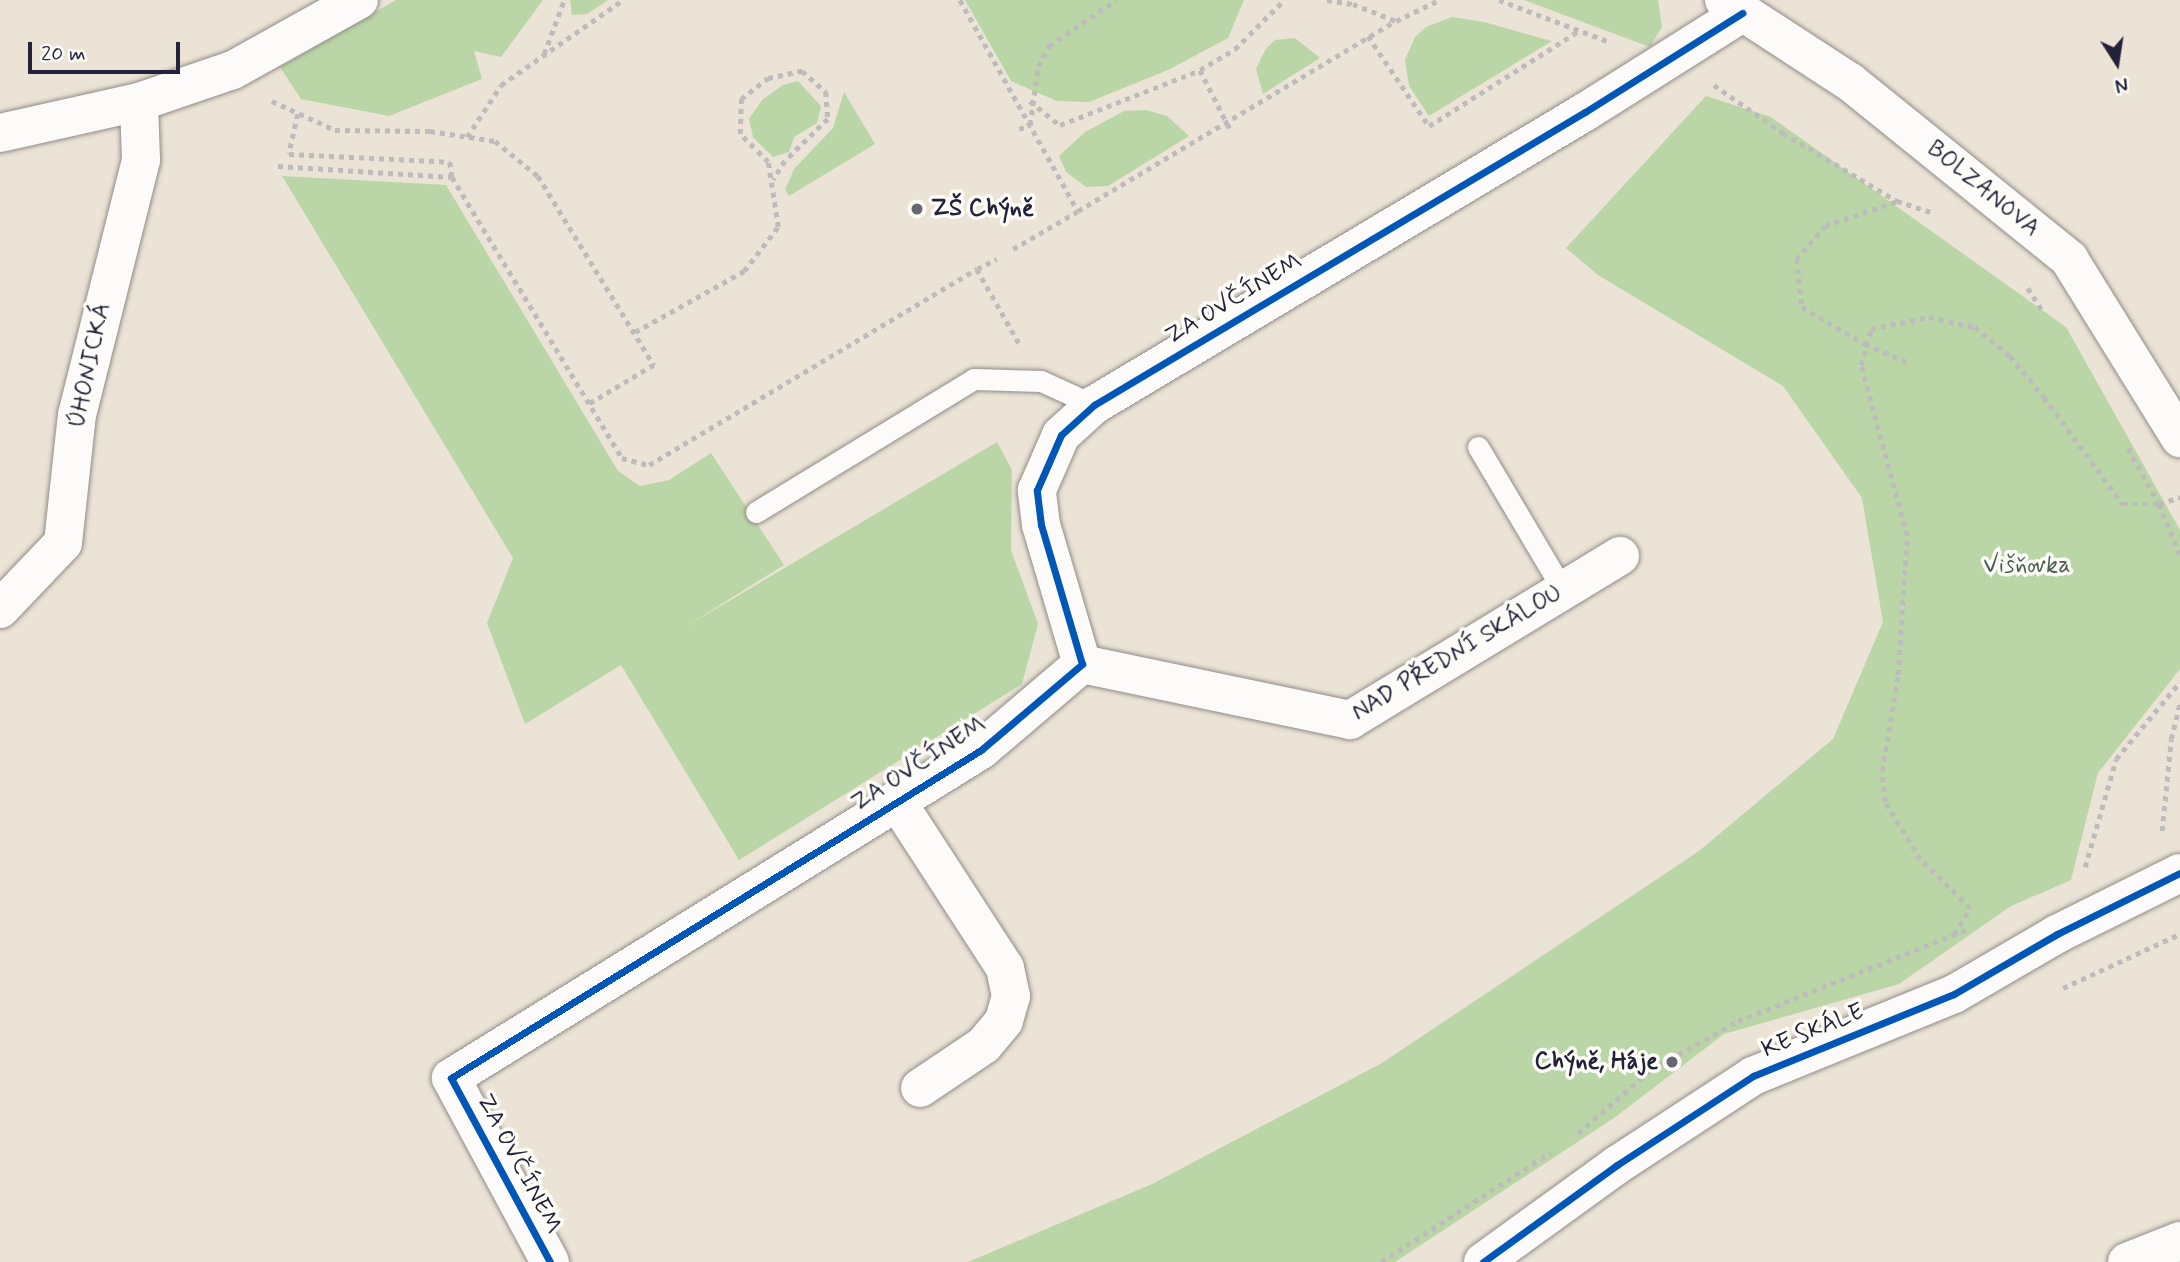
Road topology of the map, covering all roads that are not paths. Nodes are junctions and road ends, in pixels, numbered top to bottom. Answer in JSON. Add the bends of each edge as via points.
{"nodes":[{"id":1,"x":359,"y":0,"type":"edge"},
{"id":2,"x":1733,"y":6,"type":"edge"},
{"id":3,"x":139,"y":102,"type":"junction"},
{"id":4,"x":0,"y":133,"type":"edge"},
{"id":5,"x":1094,"y":405,"type":"junction"},
{"id":6,"x":2180,"y":438,"type":"edge"},
{"id":7,"x":1478,"y":447,"type":"dead end"},
{"id":8,"x":756,"y":512,"type":"dead end"},
{"id":9,"x":1620,"y":556,"type":"dead end"},
{"id":10,"x":1563,"y":590,"type":"junction"},
{"id":11,"x":0,"y":609,"type":"edge"},
{"id":12,"x":1082,"y":664,"type":"junction"},
{"id":13,"x":896,"y":800,"type":"junction"},
{"id":14,"x":2179,"y":873,"type":"edge"},
{"id":15,"x":920,"y":1087,"type":"dead end"},
{"id":16,"x":2180,"y":1241,"type":"edge"},
{"id":17,"x":550,"y":1262,"type":"edge"},
{"id":18,"x":1483,"y":1262,"type":"edge"},
{"id":19,"x":2127,"y":1262,"type":"edge"}],
"edges":[{"from":1,"to":3,"type":"street","via":[[233,70]]},
{"from":2,"to":5,"type":"street","name":"ZA OVČÍNEM","via":[[1669,61]]},
{"from":2,"to":6,"type":"street","name":"BOLZANOVA","via":[[1850,82],[2069,259]]},
{"from":3,"to":4,"type":"street"},
{"from":3,"to":11,"type":"street","name":"ÚHONICKÁ","via":[[141,160],[77,415],[63,543]]},
{"from":5,"to":8,"type":"lane","via":[[1041,381],[975,379]]},
{"from":5,"to":12,"type":"street","name":"ZA OVČÍNEM","via":[[1061,435],[1037,491],[1041,525]]},
{"from":7,"to":10,"type":"lane"},
{"from":9,"to":10,"type":"street","name":"NAD PŘEDNÍ SKÁLOU"},
{"from":10,"to":12,"type":"street","name":"NAD PŘEDNÍ SKÁLOU","via":[[1350,720]]},
{"from":12,"to":13,"type":"street","name":"ZA OVČÍNEM","via":[[981,750]]},
{"from":13,"to":15,"type":"street","via":[[1004,968],[1011,996],[1004,1021],[984,1045]]},
{"from":13,"to":17,"type":"street","name":"ZA OVČÍNEM","via":[[451,1078]]},
{"from":14,"to":18,"type":"street","name":"KE SKÁLE","via":[[2057,934],[1954,994],[1753,1076],[1617,1165]]},
{"from":16,"to":19,"type":"street"}]}
